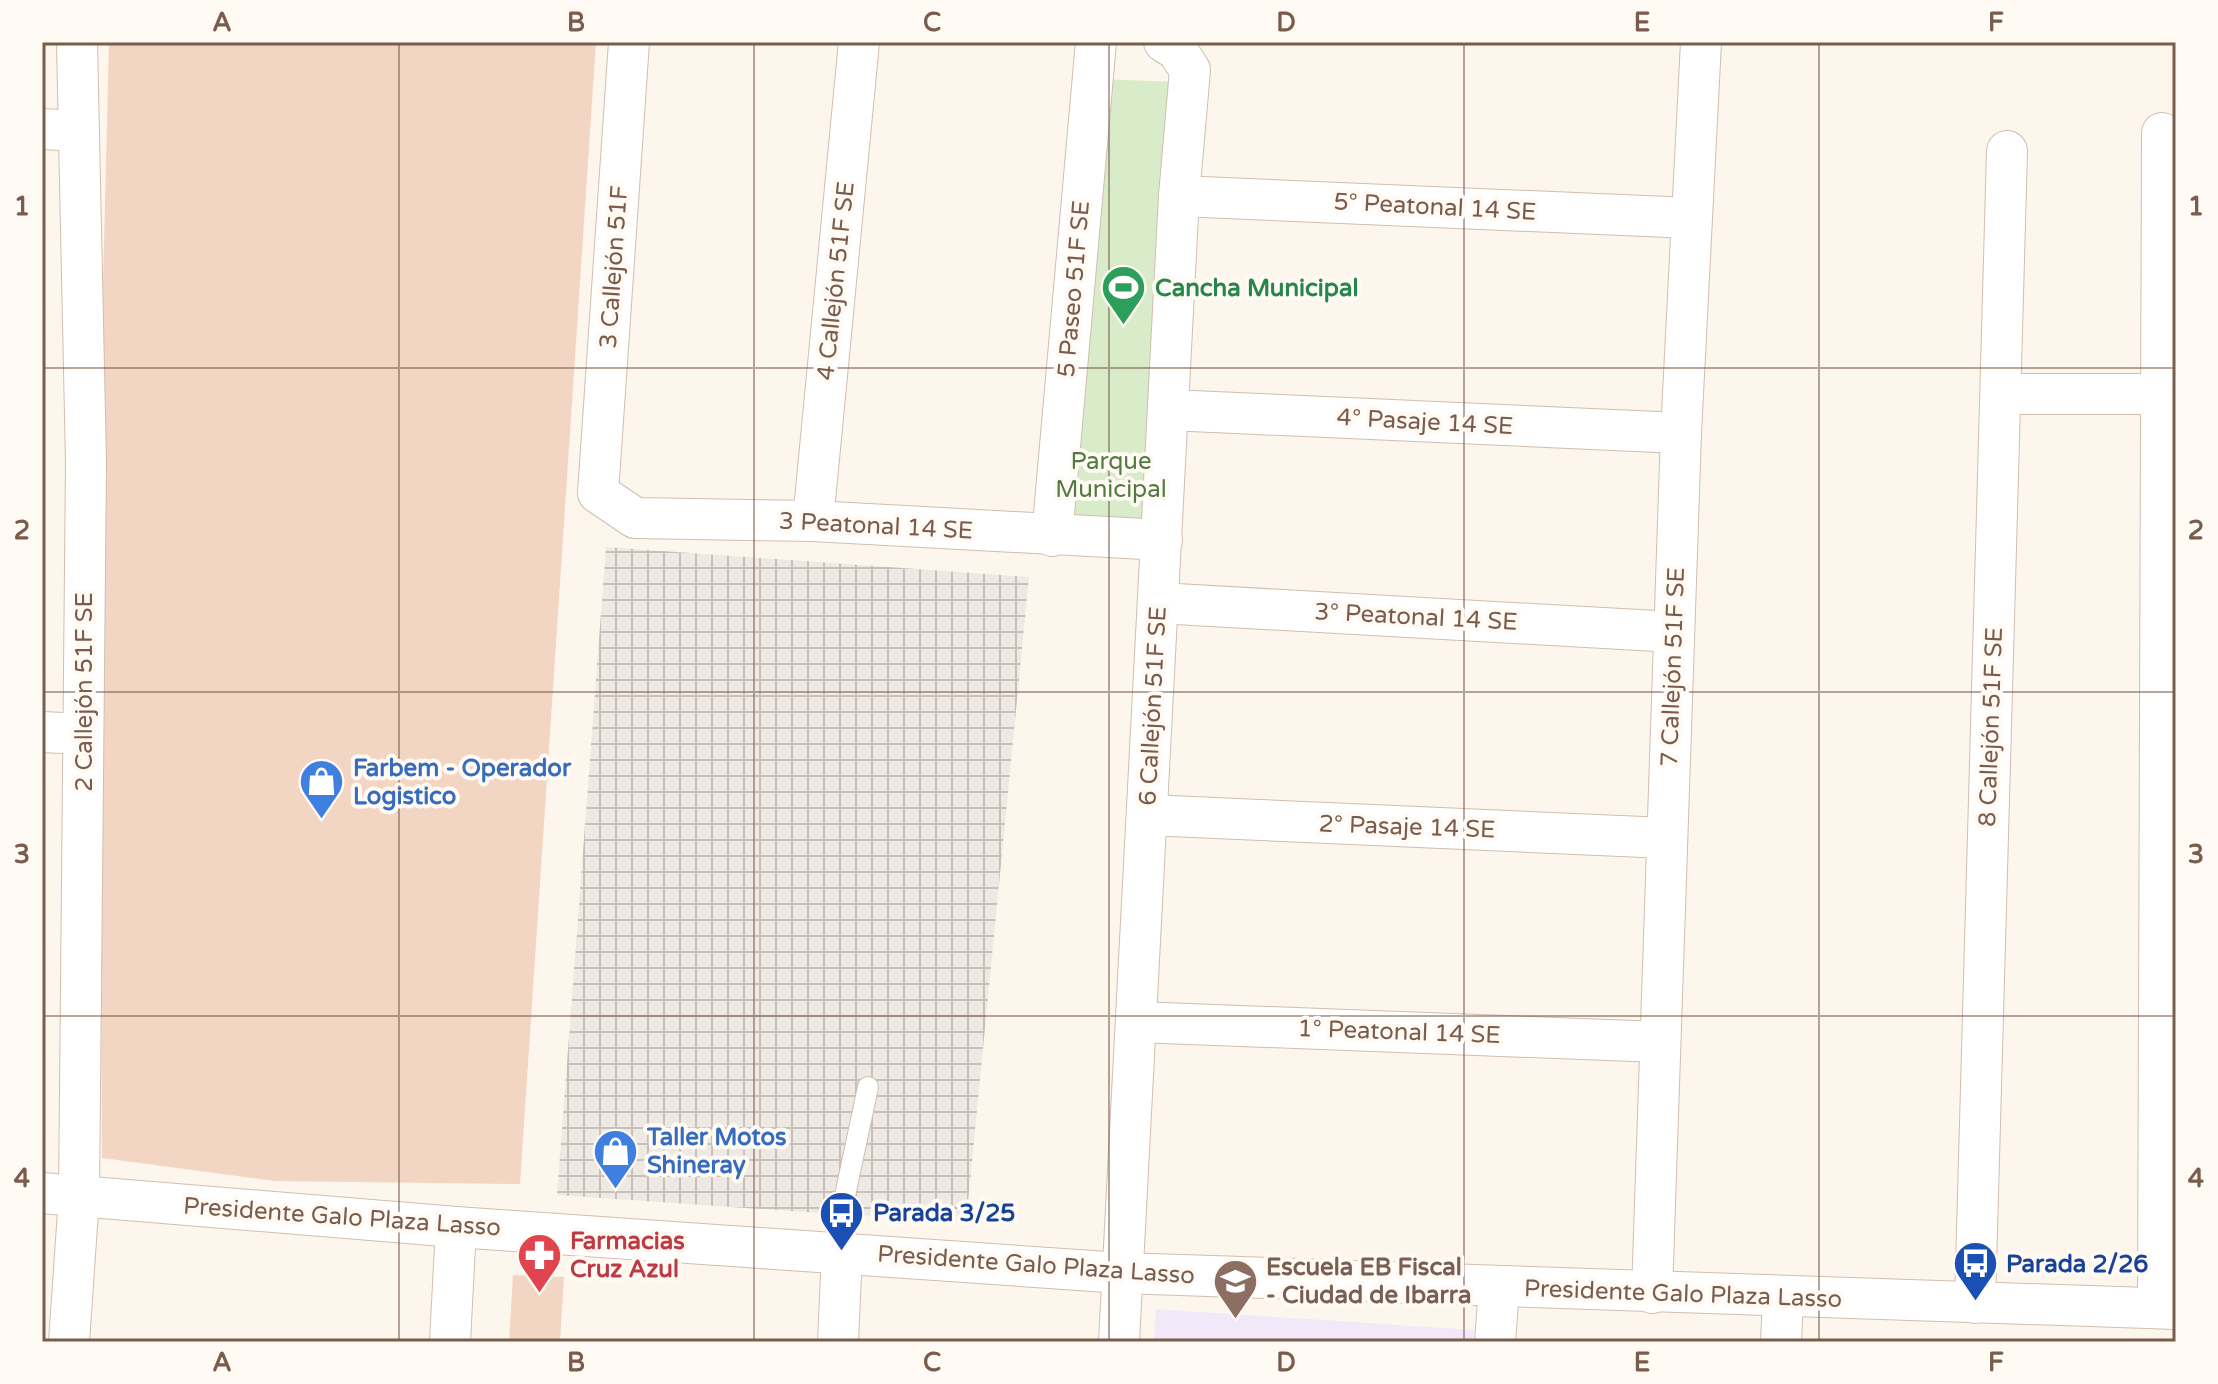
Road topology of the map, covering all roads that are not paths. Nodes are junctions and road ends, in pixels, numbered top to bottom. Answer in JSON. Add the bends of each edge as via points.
{"nodes":[{"id":1,"x":77,"y":42,"type":"edge"},
{"id":2,"x":629,"y":42,"type":"edge"},
{"id":3,"x":859,"y":42,"type":"edge"},
{"id":4,"x":1096,"y":42,"type":"edge"},
{"id":5,"x":1701,"y":42,"type":"edge"},
{"id":6,"x":1177,"y":56,"type":"edge"},
{"id":7,"x":60,"y":130,"type":"edge"},
{"id":8,"x":2162,"y":133,"type":"dead end"},
{"id":9,"x":2007,"y":151,"type":"dead end"},
{"id":10,"x":1179,"y":196,"type":"junction"},
{"id":11,"x":1691,"y":218,"type":"junction"},
{"id":12,"x":2001,"y":394,"type":"junction"},
{"id":13,"x":2161,"y":394,"type":"junction"},
{"id":14,"x":1169,"y":410,"type":"junction"},
{"id":15,"x":1681,"y":433,"type":"junction"},
{"id":16,"x":598,"y":493,"type":"joint"},
{"id":17,"x":813,"y":521,"type":"junction"},
{"id":18,"x":1052,"y":536,"type":"junction"},
{"id":19,"x":1162,"y":540,"type":"junction"},
{"id":20,"x":1158,"y":603,"type":"junction"},
{"id":21,"x":1674,"y":632,"type":"junction"},
{"id":22,"x":42,"y":732,"type":"edge"},
{"id":23,"x":83,"y":734,"type":"junction"},
{"id":24,"x":1148,"y":815,"type":"junction"},
{"id":25,"x":1666,"y":838,"type":"junction"},
{"id":26,"x":1137,"y":1022,"type":"junction"},
{"id":27,"x":1660,"y":1042,"type":"junction"},
{"id":28,"x":868,"y":1087,"type":"dead end"},
{"id":29,"x":61,"y":1195,"type":"edge"},
{"id":30,"x":456,"y":1227,"type":"junction"},
{"id":31,"x":838,"y":1252,"type":"junction"},
{"id":32,"x":1122,"y":1273,"type":"junction"},
{"id":33,"x":1499,"y":1288,"type":"junction"},
{"id":34,"x":1652,"y":1293,"type":"junction"},
{"id":35,"x":1783,"y":1297,"type":"junction"},
{"id":36,"x":1975,"y":1303,"type":"junction"},
{"id":37,"x":2167,"y":1309,"type":"edge"},
{"id":38,"x":69,"y":1342,"type":"edge"},
{"id":39,"x":450,"y":1342,"type":"edge"},
{"id":40,"x":838,"y":1342,"type":"edge"},
{"id":41,"x":1119,"y":1342,"type":"edge"},
{"id":42,"x":1495,"y":1342,"type":"edge"},
{"id":43,"x":1781,"y":1342,"type":"edge"}],
"edges":[{"from":1,"to":7,"type":"street","name":"2 Callejón 51F SE"},
{"from":2,"to":16,"type":"street","name":"3 Callejón 51F"},
{"from":3,"to":17,"type":"street","name":"4 Callejón 51F SE"},
{"from":4,"to":18,"type":"street","name":"5 Paseo 51F SE"},
{"from":5,"to":11,"type":"street","name":"7 Callejón 51F SE"},
{"from":6,"to":10,"type":"street","name":"6 Callejón 51F SE"},
{"from":7,"to":23,"type":"street","name":"2 Callejón 51F SE","via":[[86,462]]},
{"from":8,"to":13,"type":"street"},
{"from":9,"to":12,"type":"street","name":"8 Callejón 51F SE"},
{"from":10,"to":11,"type":"street","name":"5° Peatonal 14 SE"},
{"from":10,"to":14,"type":"street","name":"6 Callejón 51F SE"},
{"from":11,"to":15,"type":"street","name":"7 Callejón 51F SE"},
{"from":12,"to":13,"type":"street"},
{"from":12,"to":36,"type":"street","name":"8 Callejón 51F SE"},
{"from":13,"to":37,"type":"street"},
{"from":14,"to":15,"type":"street","name":"4° Pasaje 14 SE"},
{"from":14,"to":19,"type":"street","name":"6 Callejón 51F SE"},
{"from":15,"to":21,"type":"street","name":"7 Callejón 51F SE"},
{"from":16,"to":17,"type":"street","name":"3 Peatonal 14 SE","via":[[635,518]]},
{"from":17,"to":18,"type":"street","name":"3 Peatonal 14 SE"},
{"from":18,"to":19,"type":"street","name":"3 Peatonal 14 SE"},
{"from":19,"to":20,"type":"street","name":"6 Callejón 51F SE"},
{"from":20,"to":21,"type":"street","name":"3° Peatonal 14 SE"},
{"from":20,"to":24,"type":"street","name":"6 Callejón 51F SE"},
{"from":21,"to":25,"type":"street","name":"7 Callejón 51F SE"},
{"from":22,"to":23,"type":"street"},
{"from":23,"to":29,"type":"street","name":"2 Callejón 51F SE"},
{"from":24,"to":25,"type":"street","name":"2° Pasaje 14 SE"},
{"from":24,"to":26,"type":"street","name":"6 Callejón 51F SE"},
{"from":25,"to":27,"type":"street","name":"7 Callejón 51F SE"},
{"from":26,"to":27,"type":"street","name":"1° Peatonal 14 SE"},
{"from":26,"to":32,"type":"street","name":"6 Callejón 51F SE"},
{"from":27,"to":34,"type":"street","name":"7 Callejón 51F SE"},
{"from":28,"to":31,"type":"lane"},
{"from":29,"to":30,"type":"street","name":"Presidente Galo Plaza Lasso"},
{"from":29,"to":38,"type":"street","name":"2 Callejón 51F SE"},
{"from":30,"to":31,"type":"street","name":"Presidente Galo Plaza Lasso"},
{"from":30,"to":39,"type":"street"},
{"from":31,"to":32,"type":"street","name":"Presidente Galo Plaza Lasso"},
{"from":31,"to":40,"type":"street"},
{"from":32,"to":33,"type":"street","name":"Presidente Galo Plaza Lasso"},
{"from":32,"to":41,"type":"street","name":"6 Callejón 51F SE"},
{"from":33,"to":34,"type":"street","name":"Presidente Galo Plaza Lasso"},
{"from":33,"to":42,"type":"street"},
{"from":34,"to":35,"type":"street","name":"Presidente Galo Plaza Lasso"},
{"from":35,"to":36,"type":"street","name":"Presidente Galo Plaza Lasso"},
{"from":35,"to":43,"type":"street"},
{"from":36,"to":37,"type":"street","name":"Presidente Galo Plaza Lasso"}]}
